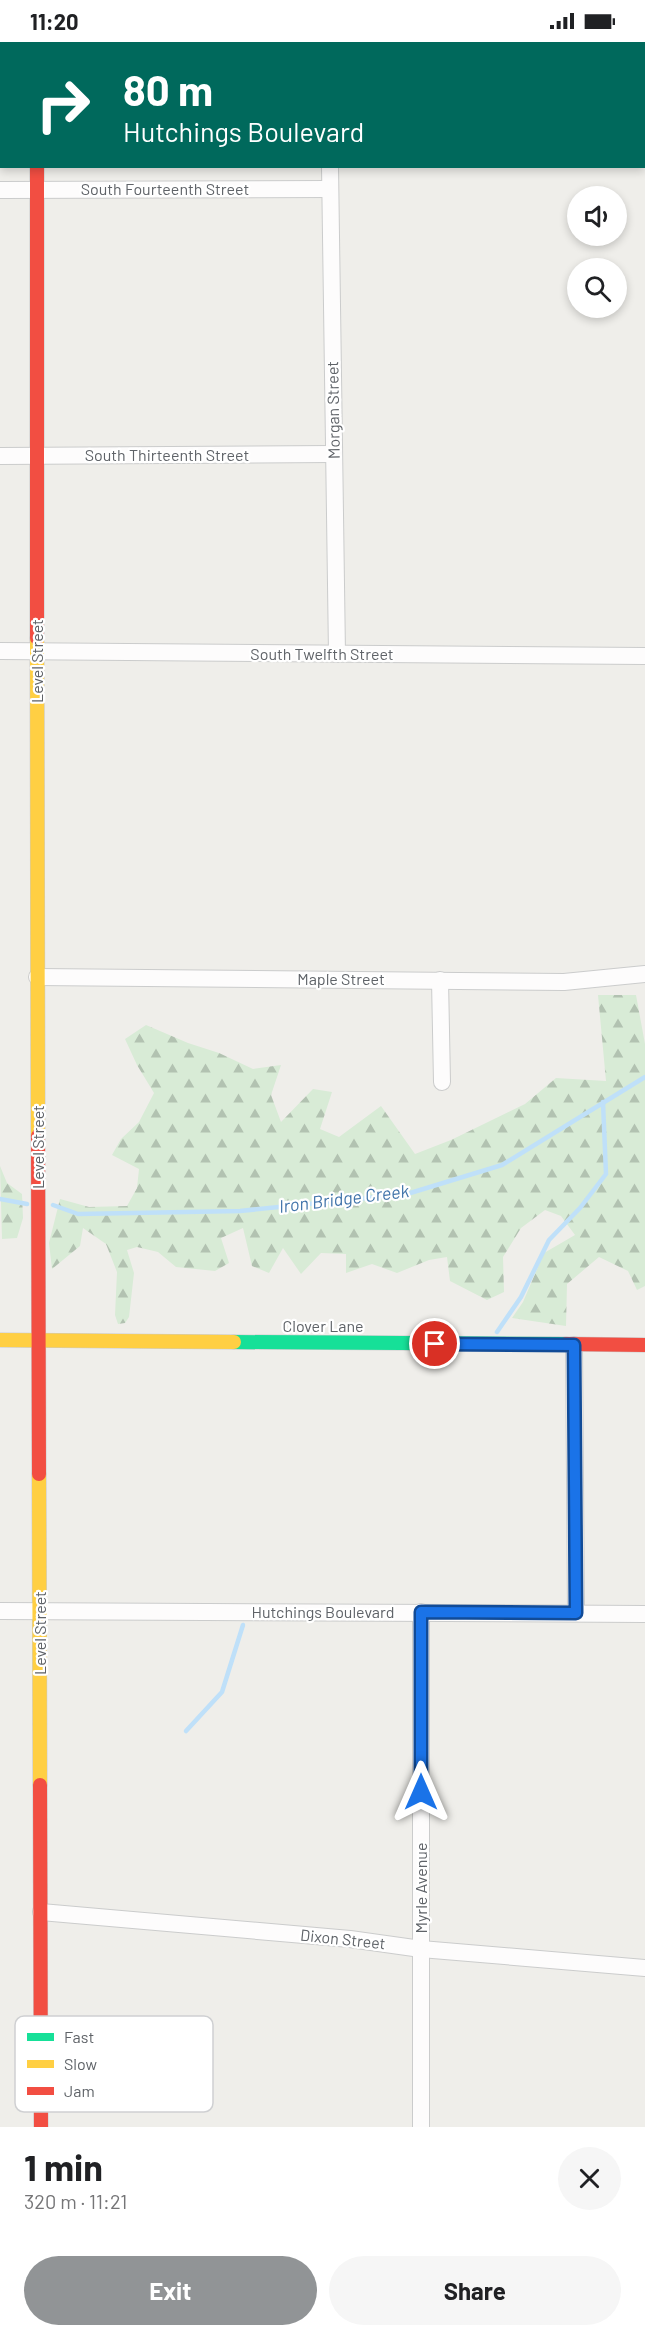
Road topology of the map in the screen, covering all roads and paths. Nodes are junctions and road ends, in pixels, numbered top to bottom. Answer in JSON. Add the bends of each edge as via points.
{"nodes":[{"id":1,"x":37,"y":168,"type":"edge"},
{"id":2,"x":330,"y":168,"type":"edge"},
{"id":3,"x":330,"y":189,"type":"junction"},
{"id":4,"x":0,"y":190,"type":"edge"},
{"id":5,"x":37,"y":190,"type":"junction"},
{"id":6,"x":333,"y":454,"type":"junction"},
{"id":7,"x":0,"y":456,"type":"edge"},
{"id":8,"x":36,"y":456,"type":"junction"},
{"id":9,"x":0,"y":651,"type":"edge"},
{"id":10,"x":37,"y":652,"type":"junction"},
{"id":11,"x":337,"y":654,"type":"junction"},
{"id":12,"x":645,"y":656,"type":"edge"},
{"id":13,"x":645,"y":974,"type":"edge"},
{"id":14,"x":37,"y":977,"type":"junction"},
{"id":15,"x":440,"y":980,"type":"junction"},
{"id":16,"x":442,"y":1082,"type":"dead end"},
{"id":17,"x":0,"y":1340,"type":"edge"},
{"id":18,"x":39,"y":1340,"type":"junction"},
{"id":19,"x":574,"y":1345,"type":"junction"},
{"id":20,"x":645,"y":1345,"type":"edge"},
{"id":21,"x":0,"y":1611,"type":"edge"},
{"id":22,"x":40,"y":1611,"type":"junction"},
{"id":23,"x":421,"y":1612,"type":"junction"},
{"id":24,"x":576,"y":1613,"type":"junction"},
{"id":25,"x":645,"y":1614,"type":"edge"},
{"id":26,"x":42,"y":1912,"type":"junction"},
{"id":27,"x":421,"y":1949,"type":"junction"},
{"id":28,"x":645,"y":1968,"type":"edge"},
{"id":29,"x":42,"y":2016,"type":"edge"},
{"id":30,"x":421,"y":2127,"type":"edge"}],
"edges":[{"from":1,"to":5,"type":"street","name":"Level Street"},
{"from":2,"to":3,"type":"street","name":"Morgan Street"},
{"from":3,"to":5,"type":"street","name":"South Fourteenth Street"},
{"from":3,"to":6,"type":"street","name":"Morgan Street"},
{"from":4,"to":5,"type":"street","name":"South Fourteenth Street"},
{"from":5,"to":8,"type":"street","name":"Level Street"},
{"from":6,"to":8,"type":"street","name":"South Thirteenth Street"},
{"from":6,"to":11,"type":"street","name":"Morgan Street"},
{"from":7,"to":8,"type":"street","name":"South Thirteenth Street"},
{"from":8,"to":10,"type":"street","name":"Level Street"},
{"from":9,"to":10,"type":"street","name":"South Twelfth Street"},
{"from":10,"to":11,"type":"street","name":"South Twelfth Street"},
{"from":10,"to":14,"type":"street","name":"Level Street"},
{"from":11,"to":12,"type":"street","name":"South Twelfth Street"},
{"from":13,"to":15,"type":"street","name":"Maple Street","via":[[564,982]]},
{"from":14,"to":15,"type":"street","name":"Maple Street"},
{"from":14,"to":18,"type":"street","name":"Level Street"},
{"from":15,"to":16,"type":"street"},
{"from":17,"to":18,"type":"street","name":"Clover Lane"},
{"from":18,"to":19,"type":"street","name":"Clover Lane"},
{"from":18,"to":22,"type":"street","name":"Level Street"},
{"from":19,"to":20,"type":"street","name":"Clover Lane"},
{"from":19,"to":24,"type":"street"},
{"from":21,"to":22,"type":"street","name":"Hutchings Boulevard"},
{"from":22,"to":23,"type":"street","name":"Hutchings Boulevard"},
{"from":22,"to":26,"type":"street","name":"Level Street"},
{"from":23,"to":24,"type":"street","name":"Hutchings Boulevard"},
{"from":23,"to":27,"type":"street","name":"Myrle Avenue"},
{"from":24,"to":25,"type":"street","name":"Hutchings Boulevard"},
{"from":26,"to":27,"type":"street","name":"Dixon Street","via":[[350,1939]]},
{"from":26,"to":29,"type":"street","name":"Level Street"},
{"from":27,"to":28,"type":"street","name":"Dixon Street"},
{"from":27,"to":30,"type":"street","name":"Myrle Avenue"}]}
